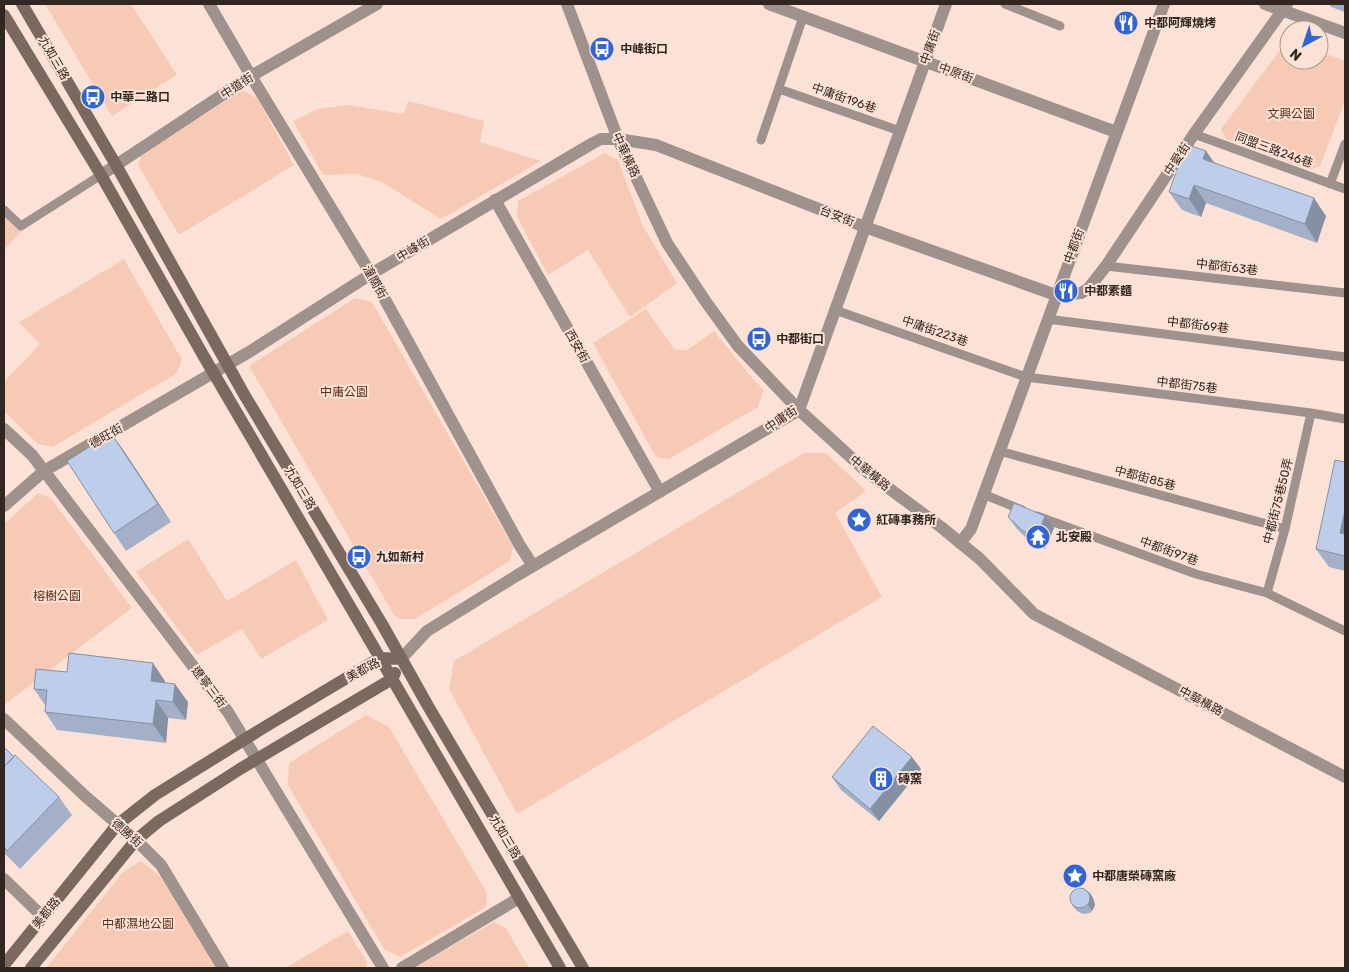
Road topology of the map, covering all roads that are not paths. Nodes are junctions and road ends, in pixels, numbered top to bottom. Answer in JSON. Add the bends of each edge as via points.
{"nodes":[{"id":1,"x":22,"y":4,"type":"edge"},
{"id":2,"x":209,"y":4,"type":"edge"},
{"id":3,"x":377,"y":4,"type":"edge"},
{"id":4,"x":567,"y":4,"type":"edge"},
{"id":5,"x":768,"y":4,"type":"edge"},
{"id":6,"x":946,"y":4,"type":"edge"},
{"id":7,"x":1004,"y":4,"type":"edge"},
{"id":8,"x":1164,"y":4,"type":"edge"},
{"id":9,"x":1265,"y":4,"type":"edge"},
{"id":10,"x":1285,"y":7,"type":"edge"},
{"id":11,"x":4,"y":15,"type":"edge"},
{"id":12,"x":803,"y":17,"type":"junction"},
{"id":13,"x":1060,"y":26,"type":"dead end"},
{"id":14,"x":1345,"y":33,"type":"edge"},
{"id":15,"x":925,"y":62,"type":"junction"},
{"id":16,"x":251,"y":76,"type":"junction"},
{"id":17,"x":779,"y":89,"type":"junction"},
{"id":18,"x":900,"y":132,"type":"junction"},
{"id":19,"x":1116,"y":132,"type":"junction"},
{"id":20,"x":1194,"y":134,"type":"junction"},
{"id":21,"x":618,"y":138,"type":"junction"},
{"id":22,"x":760,"y":140,"type":"dead end"},
{"id":23,"x":1345,"y":144,"type":"edge"},
{"id":24,"x":116,"y":165,"type":"junction"},
{"id":25,"x":101,"y":174,"type":"junction"},
{"id":26,"x":1330,"y":184,"type":"junction"},
{"id":27,"x":1345,"y":190,"type":"edge"},
{"id":28,"x":495,"y":200,"type":"junction"},
{"id":29,"x":4,"y":210,"type":"edge"},
{"id":30,"x":865,"y":227,"type":"junction"},
{"id":31,"x":1106,"y":266,"type":"junction"},
{"id":32,"x":371,"y":274,"type":"junction"},
{"id":33,"x":1345,"y":294,"type":"edge"},
{"id":34,"x":1056,"y":295,"type":"junction"},
{"id":35,"x":836,"y":310,"type":"junction"},
{"id":36,"x":1047,"y":319,"type":"junction"},
{"id":37,"x":1345,"y":357,"type":"edge"},
{"id":38,"x":228,"y":365,"type":"junction"},
{"id":39,"x":214,"y":374,"type":"junction"},
{"id":40,"x":1026,"y":377,"type":"junction"},
{"id":41,"x":799,"y":410,"type":"junction"},
{"id":42,"x":1312,"y":413,"type":"junction"},
{"id":43,"x":1345,"y":419,"type":"edge"},
{"id":44,"x":4,"y":429,"type":"edge"},
{"id":45,"x":999,"y":451,"type":"junction"},
{"id":46,"x":44,"y":471,"type":"junction"},
{"id":47,"x":660,"y":492,"type":"junction"},
{"id":48,"x":983,"y":494,"type":"junction"},
{"id":49,"x":4,"y":506,"type":"edge"},
{"id":50,"x":1285,"y":529,"type":"junction"},
{"id":51,"x":960,"y":543,"type":"junction"},
{"id":52,"x":533,"y":566,"type":"junction"},
{"id":53,"x":1267,"y":594,"type":"junction"},
{"id":54,"x":1345,"y":631,"type":"edge"},
{"id":55,"x":380,"y":658,"type":"junction"},
{"id":56,"x":401,"y":659,"type":"junction"},
{"id":57,"x":392,"y":679,"type":"junction"},
{"id":58,"x":4,"y":720,"type":"edge"},
{"id":59,"x":244,"y":739,"type":"junction"},
{"id":60,"x":257,"y":760,"type":"junction"},
{"id":61,"x":1345,"y":777,"type":"edge"},
{"id":62,"x":117,"y":825,"type":"junction"},
{"id":63,"x":136,"y":840,"type":"junction"},
{"id":64,"x":4,"y":879,"type":"edge"},
{"id":65,"x":519,"y":898,"type":"junction"},
{"id":66,"x":43,"y":917,"type":"junction"},
{"id":67,"x":4,"y":965,"type":"edge"},
{"id":68,"x":31,"y":968,"type":"edge"},
{"id":69,"x":223,"y":968,"type":"edge"},
{"id":70,"x":383,"y":968,"type":"edge"},
{"id":71,"x":402,"y":968,"type":"edge"},
{"id":72,"x":560,"y":968,"type":"edge"},
{"id":73,"x":583,"y":968,"type":"edge"}],
"edges":[{"from":1,"to":24,"type":"street","name":"九如三路"},
{"from":2,"to":16,"type":"street","name":"潼關街"},
{"from":3,"to":16,"type":"street","name":"中道街"},
{"from":4,"to":21,"type":"street","name":"中華橫路"},
{"from":5,"to":12,"type":"street","name":"中原街"},
{"from":6,"to":15,"type":"street","name":"中庸街"},
{"from":7,"to":13,"type":"lane"},
{"from":8,"to":19,"type":"street","name":"中都街"},
{"from":9,"to":10,"type":"street"},
{"from":10,"to":14,"type":"street"},
{"from":10,"to":20,"type":"street","name":"中愛街"},
{"from":11,"to":25,"type":"street","name":"九如三路"},
{"from":12,"to":15,"type":"street","name":"中原街"},
{"from":12,"to":17,"type":"lane"},
{"from":15,"to":18,"type":"street","name":"中庸街"},
{"from":15,"to":19,"type":"street","name":"中原街"},
{"from":16,"to":24,"type":"street","name":"中道街"},
{"from":16,"to":32,"type":"street","name":"潼關街"},
{"from":17,"to":18,"type":"lane","name":"中庸街196巷"},
{"from":17,"to":22,"type":"lane"},
{"from":18,"to":30,"type":"street","name":"中庸街"},
{"from":19,"to":34,"type":"street","name":"中都街"},
{"from":20,"to":26,"type":"lane","name":"同盟三路246巷"},
{"from":20,"to":31,"type":"street","name":"中愛街"},
{"from":21,"to":28,"type":"street","name":"中峰街","via":[[593,143]]},
{"from":21,"to":30,"type":"street","name":"台安街","via":[[656,145]]},
{"from":21,"to":41,"type":"street","name":"中華橫路","via":[[667,242],[706,302],[738,346]]},
{"from":23,"to":26,"type":"lane"},
{"from":24,"to":25,"type":"street","name":"中道街"},
{"from":24,"to":38,"type":"street","name":"九如三路"},
{"from":25,"to":29,"type":"lane","via":[[21,226]]},
{"from":25,"to":39,"type":"street","name":"九如三路"},
{"from":26,"to":27,"type":"lane","name":"同盟三路246巷"},
{"from":28,"to":32,"type":"street","name":"中峰街"},
{"from":28,"to":47,"type":"street","name":"西安街"},
{"from":30,"to":34,"type":"street","name":"台安街"},
{"from":30,"to":35,"type":"street","name":"中庸街"},
{"from":31,"to":33,"type":"lane","name":"中都街63巷"},
{"from":31,"to":34,"type":"street","name":"中愛街","via":[[1088,289],[1081,293]]},
{"from":32,"to":38,"type":"street","name":"中峰街"},
{"from":32,"to":52,"type":"street","name":"潼關街"},
{"from":34,"to":36,"type":"street","name":"中都街"},
{"from":35,"to":40,"type":"lane","name":"中庸街223巷"},
{"from":35,"to":41,"type":"street","name":"中庸街"},
{"from":36,"to":37,"type":"lane","name":"中都街69巷"},
{"from":36,"to":40,"type":"street","name":"中都街"},
{"from":38,"to":39,"type":"street","name":"中峰街"},
{"from":38,"to":56,"type":"street","name":"九如三路"},
{"from":39,"to":46,"type":"street","name":"德旺街"},
{"from":39,"to":55,"type":"street","name":"九如三路"},
{"from":40,"to":42,"type":"lane","name":"中都街75巷"},
{"from":40,"to":45,"type":"street","name":"中都街"},
{"from":41,"to":47,"type":"street","name":"中庸街"},
{"from":41,"to":51,"type":"street","name":"中華橫路","via":[[866,472]]},
{"from":42,"to":43,"type":"lane","name":"中都街75巷"},
{"from":42,"to":50,"type":"lane","name":"中都街75巷50弄"},
{"from":44,"to":46,"type":"street","name":"遼寧三街"},
{"from":45,"to":48,"type":"street","name":"中都街"},
{"from":45,"to":50,"type":"lane","name":"中都街85巷"},
{"from":46,"to":49,"type":"street","name":"德旺街"},
{"from":46,"to":59,"type":"street","name":"遼寧三街","via":[[208,685]]},
{"from":47,"to":52,"type":"street","name":"中庸街"},
{"from":48,"to":51,"type":"street","name":"中都街","via":[[971,529]]},
{"from":48,"to":53,"type":"lane","name":"中都街97巷","via":[[1196,574]]},
{"from":50,"to":53,"type":"lane","name":"中都街75巷50弄"},
{"from":51,"to":61,"type":"street","name":"中華橫路","via":[[1034,614]]},
{"from":52,"to":56,"type":"street","name":"中庸街","via":[[427,631]]},
{"from":53,"to":54,"type":"lane","name":"中都街97巷"},
{"from":55,"to":56,"type":"street","name":"美都路"},
{"from":55,"to":57,"type":"street","name":"九如三路"},
{"from":55,"to":59,"type":"street","name":"美都路"},
{"from":56,"to":57,"type":"street","name":"美都路"},
{"from":56,"to":73,"type":"street","name":"九如三路"},
{"from":57,"to":60,"type":"street","name":"美都路"},
{"from":57,"to":65,"type":"street","name":"九如三路"},
{"from":58,"to":62,"type":"street","name":"德勝街"},
{"from":59,"to":60,"type":"street","name":"遼寧三街"},
{"from":59,"to":62,"type":"street","name":"美都路","via":[[147,801]]},
{"from":60,"to":63,"type":"street","name":"美都路","via":[[159,821]]},
{"from":60,"to":70,"type":"street","name":"遼寧三街"},
{"from":62,"to":63,"type":"street","name":"德勝街"},
{"from":62,"to":66,"type":"street","name":"美都路"},
{"from":63,"to":68,"type":"street","name":"美都路"},
{"from":63,"to":69,"type":"street","name":"德勝街","via":[[161,865]]},
{"from":64,"to":66,"type":"street"},
{"from":65,"to":71,"type":"street"},
{"from":65,"to":72,"type":"street","name":"九如三路"},
{"from":66,"to":67,"type":"street","name":"美都路"}]}
